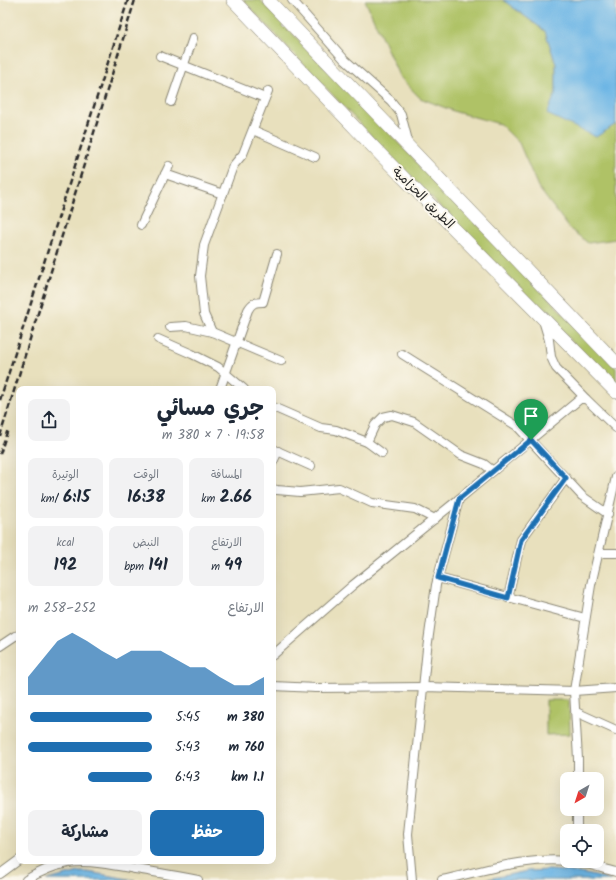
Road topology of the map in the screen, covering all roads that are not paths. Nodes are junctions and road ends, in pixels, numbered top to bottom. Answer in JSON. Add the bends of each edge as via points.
{"nodes":[{"id":1,"x":233,"y":0,"type":"edge"},
{"id":2,"x":268,"y":0,"type":"edge"},
{"id":3,"x":292,"y":0,"type":"edge"},
{"id":4,"x":193,"y":38,"type":"dead end"},
{"id":5,"x":160,"y":56,"type":"dead end"},
{"id":6,"x":184,"y":66,"type":"junction"},
{"id":7,"x":171,"y":102,"type":"dead end"},
{"id":8,"x":252,"y":130,"type":"junction"},
{"id":9,"x":404,"y":142,"type":"junction"},
{"id":10,"x":315,"y":157,"type":"dead end"},
{"id":11,"x":223,"y":194,"type":"junction"},
{"id":12,"x":141,"y":225,"type":"dead end"},
{"id":13,"x":276,"y":254,"type":"dead end"},
{"id":14,"x":542,"y":318,"type":"junction"},
{"id":15,"x":170,"y":327,"type":"dead end"},
{"id":16,"x":212,"y":332,"type":"junction"},
{"id":17,"x":158,"y":339,"type":"dead end"},
{"id":18,"x":237,"y":341,"type":"junction"},
{"id":19,"x":402,"y":354,"type":"dead end"},
{"id":20,"x":281,"y":361,"type":"dead end"},
{"id":21,"x":616,"y":363,"type":"edge"},
{"id":22,"x":226,"y":374,"type":"junction"},
{"id":23,"x":221,"y":386,"type":"edge"},
{"id":24,"x":240,"y":386,"type":"edge"},
{"id":25,"x":616,"y":392,"type":"edge"},
{"id":26,"x":586,"y":399,"type":"junction"},
{"id":27,"x":276,"y":408,"type":"edge"},
{"id":28,"x":616,"y":428,"type":"edge"},
{"id":29,"x":531,"y":440,"type":"junction"},
{"id":30,"x":367,"y":442,"type":"junction"},
{"id":31,"x":276,"y":450,"type":"edge"},
{"id":32,"x":382,"y":453,"type":"dead end"},
{"id":33,"x":311,"y":466,"type":"dead end"},
{"id":34,"x":493,"y":471,"type":"junction"},
{"id":35,"x":616,"y":477,"type":"edge"},
{"id":36,"x":566,"y":478,"type":"junction"},
{"id":37,"x":276,"y":490,"type":"edge"},
{"id":38,"x":459,"y":499,"type":"junction"},
{"id":39,"x":608,"y":514,"type":"junction"},
{"id":40,"x":435,"y":519,"type":"junction"},
{"id":41,"x":599,"y":553,"type":"junction"},
{"id":42,"x":616,"y":553,"type":"edge"},
{"id":43,"x":438,"y":578,"type":"junction"},
{"id":44,"x":508,"y":598,"type":"junction"},
{"id":45,"x":585,"y":618,"type":"junction"},
{"id":46,"x":16,"y":636,"type":"edge"},
{"id":47,"x":0,"y":646,"type":"edge"},
{"id":48,"x":276,"y":652,"type":"edge"},
{"id":49,"x":276,"y":686,"type":"edge"},
{"id":50,"x":424,"y":688,"type":"junction"},
{"id":51,"x":616,"y":688,"type":"edge"},
{"id":52,"x":574,"y":691,"type":"junction"},
{"id":53,"x":576,"y":712,"type":"junction"},
{"id":54,"x":616,"y":730,"type":"edge"},
{"id":55,"x":578,"y":772,"type":"edge"},
{"id":56,"x":560,"y":861,"type":"edge"},
{"id":57,"x":16,"y":862,"type":"edge"},
{"id":58,"x":65,"y":864,"type":"edge"},
{"id":59,"x":109,"y":864,"type":"edge"},
{"id":60,"x":600,"y":868,"type":"edge"},
{"id":61,"x":616,"y":872,"type":"edge"},
{"id":62,"x":0,"y":874,"type":"edge"},
{"id":63,"x":26,"y":880,"type":"edge"},
{"id":64,"x":198,"y":880,"type":"edge"},
{"id":65,"x":412,"y":880,"type":"edge"},
{"id":66,"x":442,"y":880,"type":"edge"}],
"edges":[{"from":1,"to":14,"type":"highway","name":"الطريق الحزامية"},
{"from":2,"to":9,"type":"highway","name":"الطريق الحزامية"},
{"from":3,"to":9,"type":"street","via":[[344,59],[391,101],[401,114],[407,137]]},
{"from":4,"to":6,"type":"street"},
{"from":5,"to":6,"type":"street"},
{"from":6,"to":7,"type":"street"},
{"from":6,"to":8,"type":"street","via":[[266,95]]},
{"from":8,"to":10,"type":"street"},
{"from":8,"to":11,"type":"street","via":[[243,154],[233,166]]},
{"from":9,"to":21,"type":"highway","name":"الطريق الحزامية"},
{"from":11,"to":12,"type":"street","via":[[167,170]]},
{"from":11,"to":16,"type":"street","via":[[204,244],[200,276],[204,314]]},
{"from":13,"to":18,"type":"street","via":[[263,302],[255,302],[248,310]]},
{"from":14,"to":25,"type":"highway","name":"الطريق الحزامية"},
{"from":14,"to":26,"type":"street","via":[[556,368]]},
{"from":15,"to":16,"type":"street","via":[[186,326]]},
{"from":16,"to":18,"type":"street"},
{"from":17,"to":22,"type":"street","via":[[192,354]]},
{"from":18,"to":20,"type":"street"},
{"from":18,"to":22,"type":"street"},
{"from":19,"to":29,"type":"street","via":[[517,426]]},
{"from":22,"to":23,"type":"street"},
{"from":22,"to":24,"type":"street"},
{"from":26,"to":28,"type":"street"},
{"from":26,"to":29,"type":"street","via":[[580,399]]},
{"from":27,"to":30,"type":"street","via":[[321,428],[336,430]]},
{"from":29,"to":34,"type":"street"},
{"from":29,"to":36,"type":"street"},
{"from":30,"to":32,"type":"street"},
{"from":30,"to":34,"type":"street","via":[[375,425],[383,416],[392,415],[414,422],[461,455],[484,464]]},
{"from":31,"to":33,"type":"street"},
{"from":34,"to":38,"type":"street"},
{"from":35,"to":39,"type":"street"},
{"from":36,"to":39,"type":"street","via":[[582,496]]},
{"from":36,"to":44,"type":"street","via":[[521,540]]},
{"from":37,"to":40,"type":"street","via":[[300,492],[339,488],[372,502],[416,509]]},
{"from":38,"to":40,"type":"street"},
{"from":38,"to":43,"type":"street"},
{"from":39,"to":41,"type":"street"},
{"from":40,"to":48,"type":"street","via":[[353,585]]},
{"from":41,"to":42,"type":"street"},
{"from":41,"to":45,"type":"street"},
{"from":43,"to":44,"type":"street"},
{"from":43,"to":50,"type":"street"},
{"from":44,"to":45,"type":"street"},
{"from":45,"to":52,"type":"street"},
{"from":46,"to":47,"type":"street"},
{"from":49,"to":50,"type":"street"},
{"from":50,"to":52,"type":"street"},
{"from":50,"to":65,"type":"street","via":[[408,834]]},
{"from":51,"to":52,"type":"street"},
{"from":52,"to":53,"type":"street"},
{"from":53,"to":54,"type":"street"},
{"from":53,"to":55,"type":"street"},
{"from":56,"to":66,"type":"street","via":[[517,863]]},
{"from":57,"to":62,"type":"street"},
{"from":58,"to":63,"type":"street","via":[[37,873]]},
{"from":59,"to":64,"type":"street"},
{"from":60,"to":61,"type":"street"}]}
